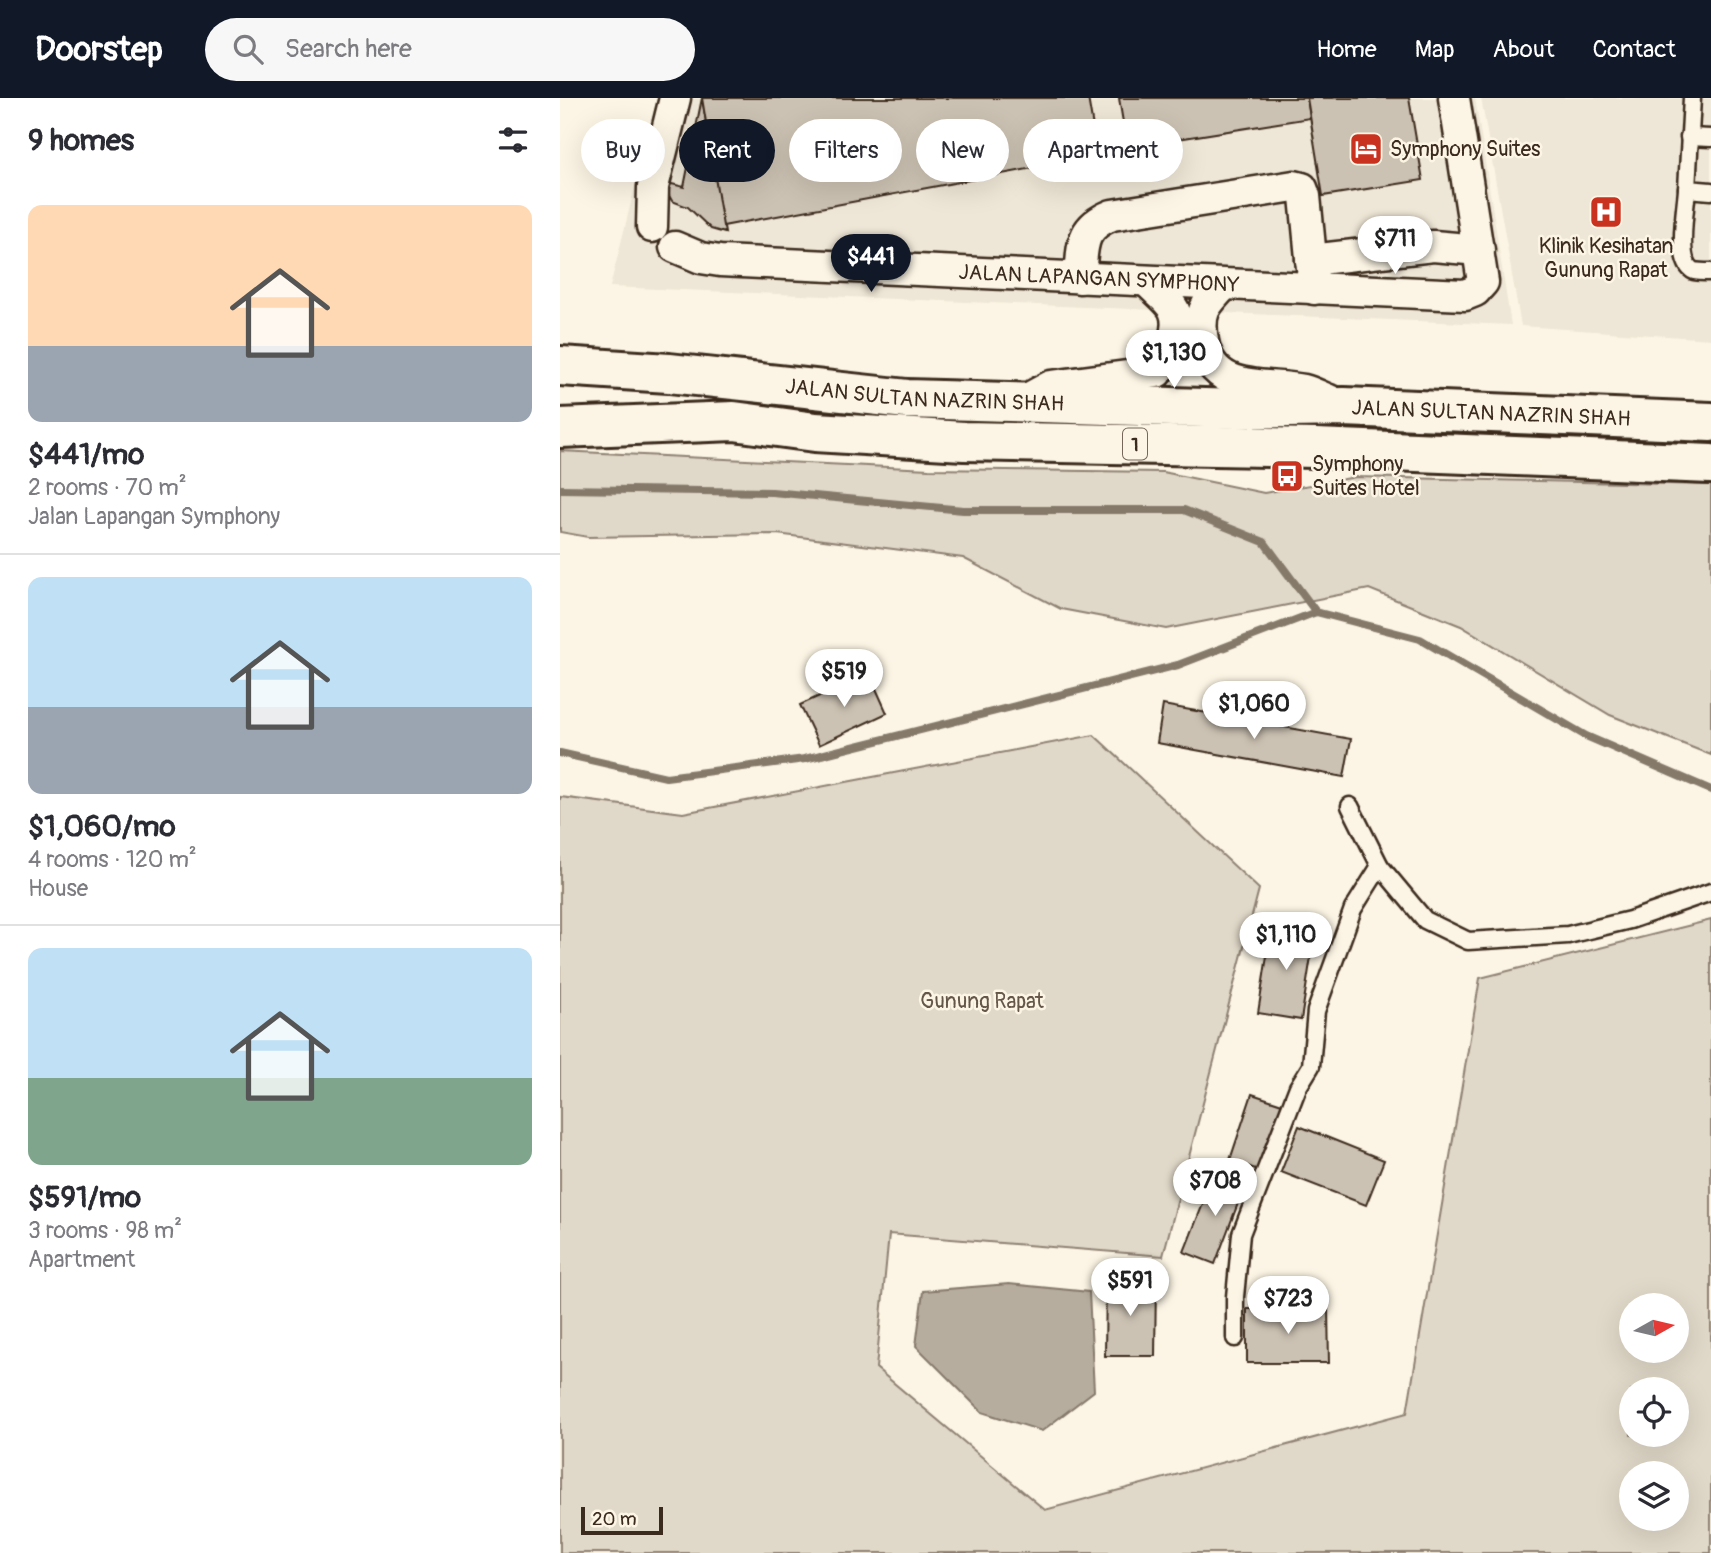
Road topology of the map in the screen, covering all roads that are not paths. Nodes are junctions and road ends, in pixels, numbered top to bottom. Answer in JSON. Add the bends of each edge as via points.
{"nodes":[{"id":1,"x":675,"y":98,"type":"edge"},
{"id":2,"x":1454,"y":98,"type":"edge"},
{"id":3,"x":1692,"y":98,"type":"edge"},
{"id":4,"x":1689,"y":136,"type":"junction"},
{"id":5,"x":1711,"y":138,"type":"edge"},
{"id":6,"x":1687,"y":189,"type":"junction"},
{"id":7,"x":1711,"y":191,"type":"edge"},
{"id":8,"x":1479,"y":250,"type":"junction"},
{"id":9,"x":1711,"y":272,"type":"edge"},
{"id":10,"x":1313,"y":275,"type":"junction"},
{"id":11,"x":1080,"y":278,"type":"junction"},
{"id":12,"x":1147,"y":281,"type":"junction"},
{"id":13,"x":1224,"y":285,"type":"junction"},
{"id":14,"x":560,"y":366,"type":"edge"},
{"id":15,"x":1023,"y":401,"type":"junction"},
{"id":16,"x":560,"y":403,"type":"edge"},
{"id":17,"x":1344,"y":407,"type":"junction"},
{"id":18,"x":734,"y":421,"type":"junction"},
{"id":19,"x":1711,"y":422,"type":"edge"},
{"id":20,"x":560,"y":428,"type":"edge"},
{"id":21,"x":1711,"y":464,"type":"edge"},
{"id":22,"x":1350,"y":806,"type":"dead end"},
{"id":23,"x":1380,"y":866,"type":"junction"},
{"id":24,"x":1711,"y":892,"type":"edge"},
{"id":25,"x":1235,"y":1338,"type":"dead end"}],
"edges":[{"from":1,"to":11,"type":"street","name":"JALAN LAPANGAN SYMPHONY","via":[[653,187],[652,227],[666,222],[675,227],[679,237],[675,247],[720,261]]},
{"from":2,"to":8,"type":"street"},
{"from":3,"to":4,"type":"lane"},
{"from":4,"to":5,"type":"lane"},
{"from":4,"to":6,"type":"lane"},
{"from":6,"to":7,"type":"lane"},
{"from":6,"to":9,"type":"lane","via":[[1682,251],[1694,271]]},
{"from":8,"to":10,"type":"street","via":[[1433,246]]},
{"from":8,"to":10,"type":"street","via":[[1483,282],[1465,295]]},
{"from":10,"to":11,"type":"street","via":[[1305,195],[1302,188],[1294,186],[1097,221],[1085,233]]},
{"from":10,"to":13,"type":"street","name":"JALAN LAPANGAN SYMPHONY"},
{"from":11,"to":12,"type":"street","name":"JALAN LAPANGAN SYMPHONY"},
{"from":12,"to":13,"type":"street","name":"JALAN LAPANGAN SYMPHONY"},
{"from":12,"to":15,"type":"street","via":[[1173,309],[1177,327],[1157,372],[1051,386]]},
{"from":13,"to":17,"type":"street","via":[[1204,307],[1200,326],[1205,355],[1216,371],[1237,382],[1306,390]]},
{"from":14,"to":15,"type":"highway","name":"JALAN SULTAN NAZRIN SHAH","number":"1","via":[[907,399]]},
{"from":15,"to":17,"type":"highway","name":"JALAN SULTAN NAZRIN SHAH","number":"1","via":[[1237,409]]},
{"from":16,"to":18,"type":"highway","via":[[658,405]]},
{"from":17,"to":19,"type":"highway","name":"JALAN SULTAN NAZRIN SHAH","number":"1"},
{"from":18,"to":20,"type":"highway","name":"JALAN SULTAN NAZRIN SHAH","number":"1"},
{"from":18,"to":21,"type":"highway","name":"JALAN SULTAN NAZRIN SHAH","number":"1","via":[[815,432],[964,441],[1316,448]]},
{"from":22,"to":23,"type":"lane"},
{"from":23,"to":24,"type":"lane","via":[[1425,920],[1468,941],[1568,935]]},
{"from":23,"to":25,"type":"lane","via":[[1353,908],[1316,1011],[1311,1066],[1298,1087],[1241,1234]]}]}
